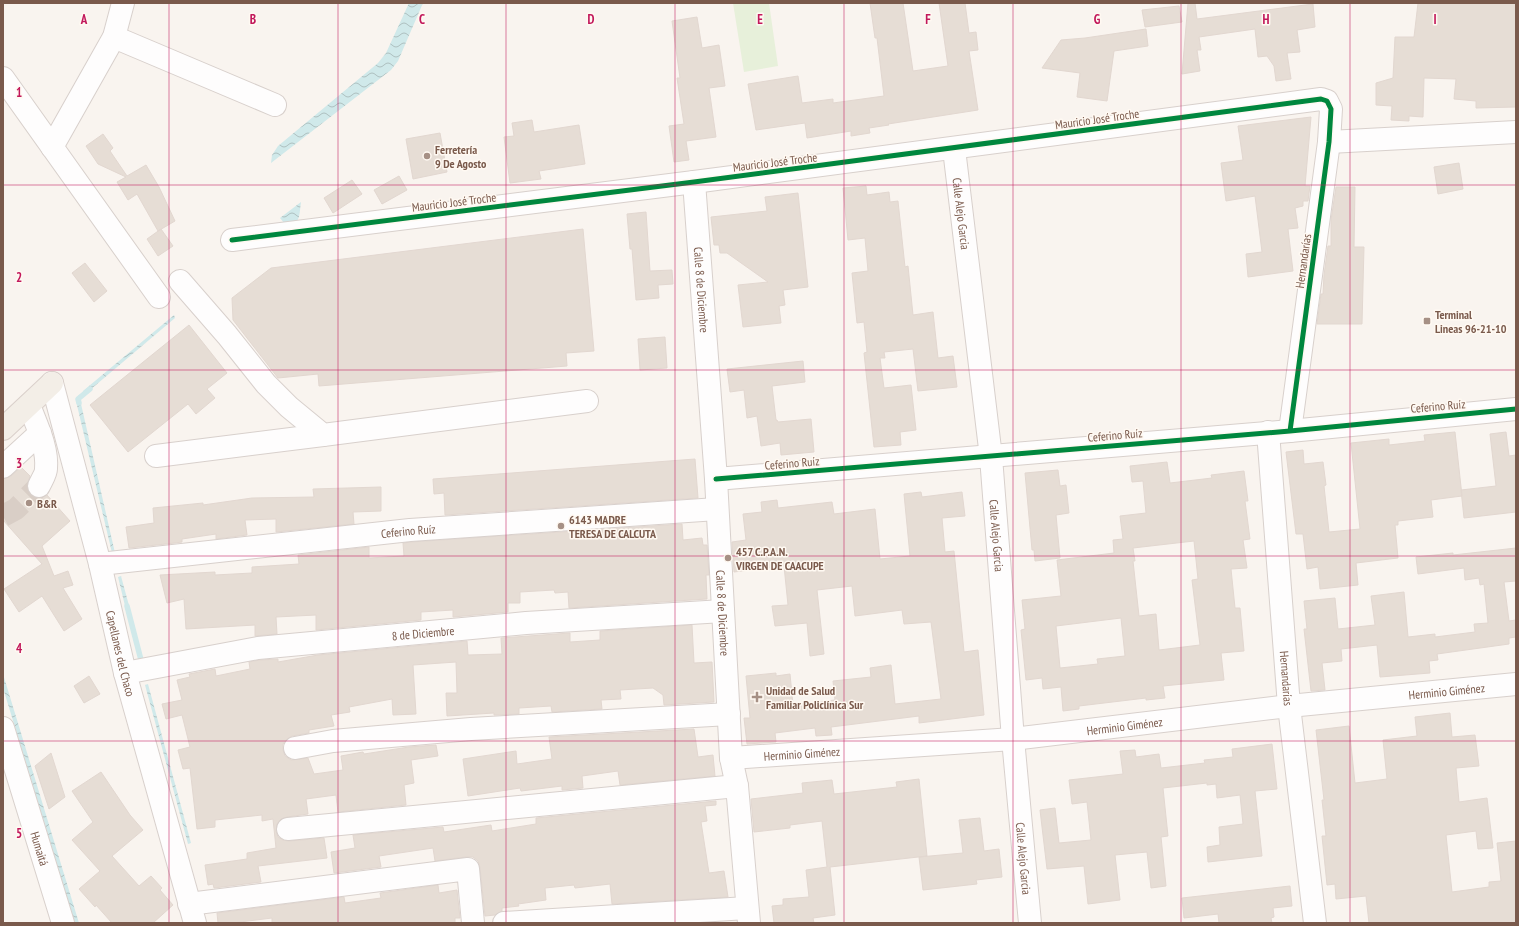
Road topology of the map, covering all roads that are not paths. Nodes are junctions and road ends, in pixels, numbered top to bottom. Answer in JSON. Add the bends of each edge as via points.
{"nodes":[{"id":1,"x":123,"y":3,"type":"edge"},
{"id":2,"x":114,"y":37,"type":"junction"},
{"id":3,"x":3,"y":78,"type":"edge"},
{"id":4,"x":1320,"y":99,"type":"joint"},
{"id":5,"x":275,"y":105,"type":"dead end"},
{"id":6,"x":1516,"y":132,"type":"edge"},
{"id":7,"x":1329,"y":142,"type":"junction"},
{"id":8,"x":52,"y":146,"type":"junction"},
{"id":9,"x":954,"y":149,"type":"junction"},
{"id":10,"x":694,"y":182,"type":"junction"},
{"id":11,"x":232,"y":240,"type":"dead end"},
{"id":12,"x":180,"y":281,"type":"dead end"},
{"id":13,"x":159,"y":297,"type":"dead end"},
{"id":14,"x":52,"y":383,"type":"joint"},
{"id":15,"x":587,"y":401,"type":"dead end"},
{"id":16,"x":29,"y":404,"type":"junction"},
{"id":17,"x":1516,"y":409,"type":"edge"},
{"id":18,"x":3,"y":429,"type":"edge"},
{"id":19,"x":1290,"y":431,"type":"junction"},
{"id":20,"x":1268,"y":432,"type":"junction"},
{"id":21,"x":40,"y":433,"type":"junction"},
{"id":22,"x":323,"y":435,"type":"junction"},
{"id":23,"x":156,"y":456,"type":"dead end"},
{"id":24,"x":991,"y":457,"type":"junction"},
{"id":25,"x":3,"y":467,"type":"edge"},
{"id":26,"x":716,"y":479,"type":"junction"},
{"id":27,"x":39,"y":486,"type":"tunnel mouth"},
{"id":28,"x":717,"y":509,"type":"junction"},
{"id":29,"x":100,"y":564,"type":"junction"},
{"id":30,"x":723,"y":611,"type":"junction"},
{"id":31,"x":124,"y":673,"type":"junction"},
{"id":32,"x":1516,"y":684,"type":"edge"},
{"id":33,"x":1289,"y":706,"type":"junction"},
{"id":34,"x":729,"y":714,"type":"junction"},
{"id":35,"x":3,"y":728,"type":"edge"},
{"id":36,"x":1013,"y":738,"type":"junction"},
{"id":37,"x":295,"y":748,"type":"dead end"},
{"id":38,"x":731,"y":758,"type":"junction"},
{"id":39,"x":737,"y":786,"type":"junction"},
{"id":40,"x":288,"y":829,"type":"dead end"},
{"id":41,"x":192,"y":914,"type":"edge"},
{"id":42,"x":748,"y":916,"type":"edge"},
{"id":43,"x":63,"y":923,"type":"edge"},
{"id":44,"x":474,"y":923,"type":"edge"},
{"id":45,"x":504,"y":923,"type":"edge"},
{"id":46,"x":1030,"y":923,"type":"edge"},
{"id":47,"x":1315,"y":923,"type":"edge"}],
"edges":[{"from":1,"to":2,"type":"street"},
{"from":2,"to":5,"type":"street"},
{"from":2,"to":8,"type":"street"},
{"from":3,"to":8,"type":"street"},
{"from":4,"to":7,"type":"street","name":"Hernandarías","via":[[1327,101],[1331,109]]},
{"from":4,"to":9,"type":"street","name":"Mauricio José Troche"},
{"from":6,"to":7,"type":"street"},
{"from":7,"to":19,"type":"street","name":"Hernandarías"},
{"from":8,"to":13,"type":"street"},
{"from":9,"to":10,"type":"street","name":"Mauricio José Troche"},
{"from":9,"to":24,"type":"street","name":"Calle Alejo Garcia"},
{"from":10,"to":11,"type":"street","name":"Mauricio José Troche"},
{"from":10,"to":26,"type":"street","name":"Calle 8 de Diciembre"},
{"from":12,"to":22,"type":"street","via":[[266,384]]},
{"from":14,"to":16,"type":"main road"},
{"from":14,"to":29,"type":"street","name":"Capellanes del Chaco"},
{"from":15,"to":22,"type":"street"},
{"from":16,"to":18,"type":"main road"},
{"from":16,"to":21,"type":"street"},
{"from":17,"to":19,"type":"street","name":"Ceferino Ruíz"},
{"from":19,"to":20,"type":"street","name":"Ceferino Ruíz"},
{"from":20,"to":24,"type":"street","name":"Ceferino Ruíz"},
{"from":20,"to":33,"type":"street","name":"Hernandarías"},
{"from":21,"to":25,"type":"street"},
{"from":21,"to":27,"type":"street","via":[[46,456],[46,470]]},
{"from":22,"to":23,"type":"street"},
{"from":24,"to":26,"type":"street","name":"Ceferino Ruíz"},
{"from":24,"to":36,"type":"street","name":"Calle Alejo Garcia"},
{"from":26,"to":28,"type":"street","name":"Calle 8 de Diciembre"},
{"from":28,"to":29,"type":"street","name":"Ceferino Ruíz","via":[[410,530]]},
{"from":28,"to":30,"type":"street","name":"Calle 8 de Diciembre"},
{"from":29,"to":31,"type":"street","name":"Capellanes del Chaco"},
{"from":30,"to":31,"type":"street","name":"8 de Diciembre","via":[[526,623],[258,648]]},
{"from":30,"to":34,"type":"street","name":"Calle 8 de Diciembre"},
{"from":31,"to":41,"type":"street","name":"Capellanes del Chaco"},
{"from":32,"to":33,"type":"street","name":"Herminio Giménez"},
{"from":33,"to":36,"type":"street","name":"Herminio Giménez"},
{"from":33,"to":47,"type":"street","name":"Hernandarías"},
{"from":34,"to":37,"type":"street","via":[[471,729],[333,741]]},
{"from":34,"to":38,"type":"street","name":"Calle 8 de Diciembre"},
{"from":35,"to":43,"type":"street","name":"Humaitá"},
{"from":36,"to":38,"type":"street","name":"Herminio Giménez"},
{"from":36,"to":46,"type":"street","name":"Calle Alejo Garcia"},
{"from":38,"to":39,"type":"street","name":"Calle 8 de Diciembre"},
{"from":39,"to":40,"type":"street"},
{"from":39,"to":42,"type":"street","name":"Calle 8 de Diciembre"},
{"from":41,"to":44,"type":"street","via":[[468,869]]},
{"from":42,"to":45,"type":"street"}]}
